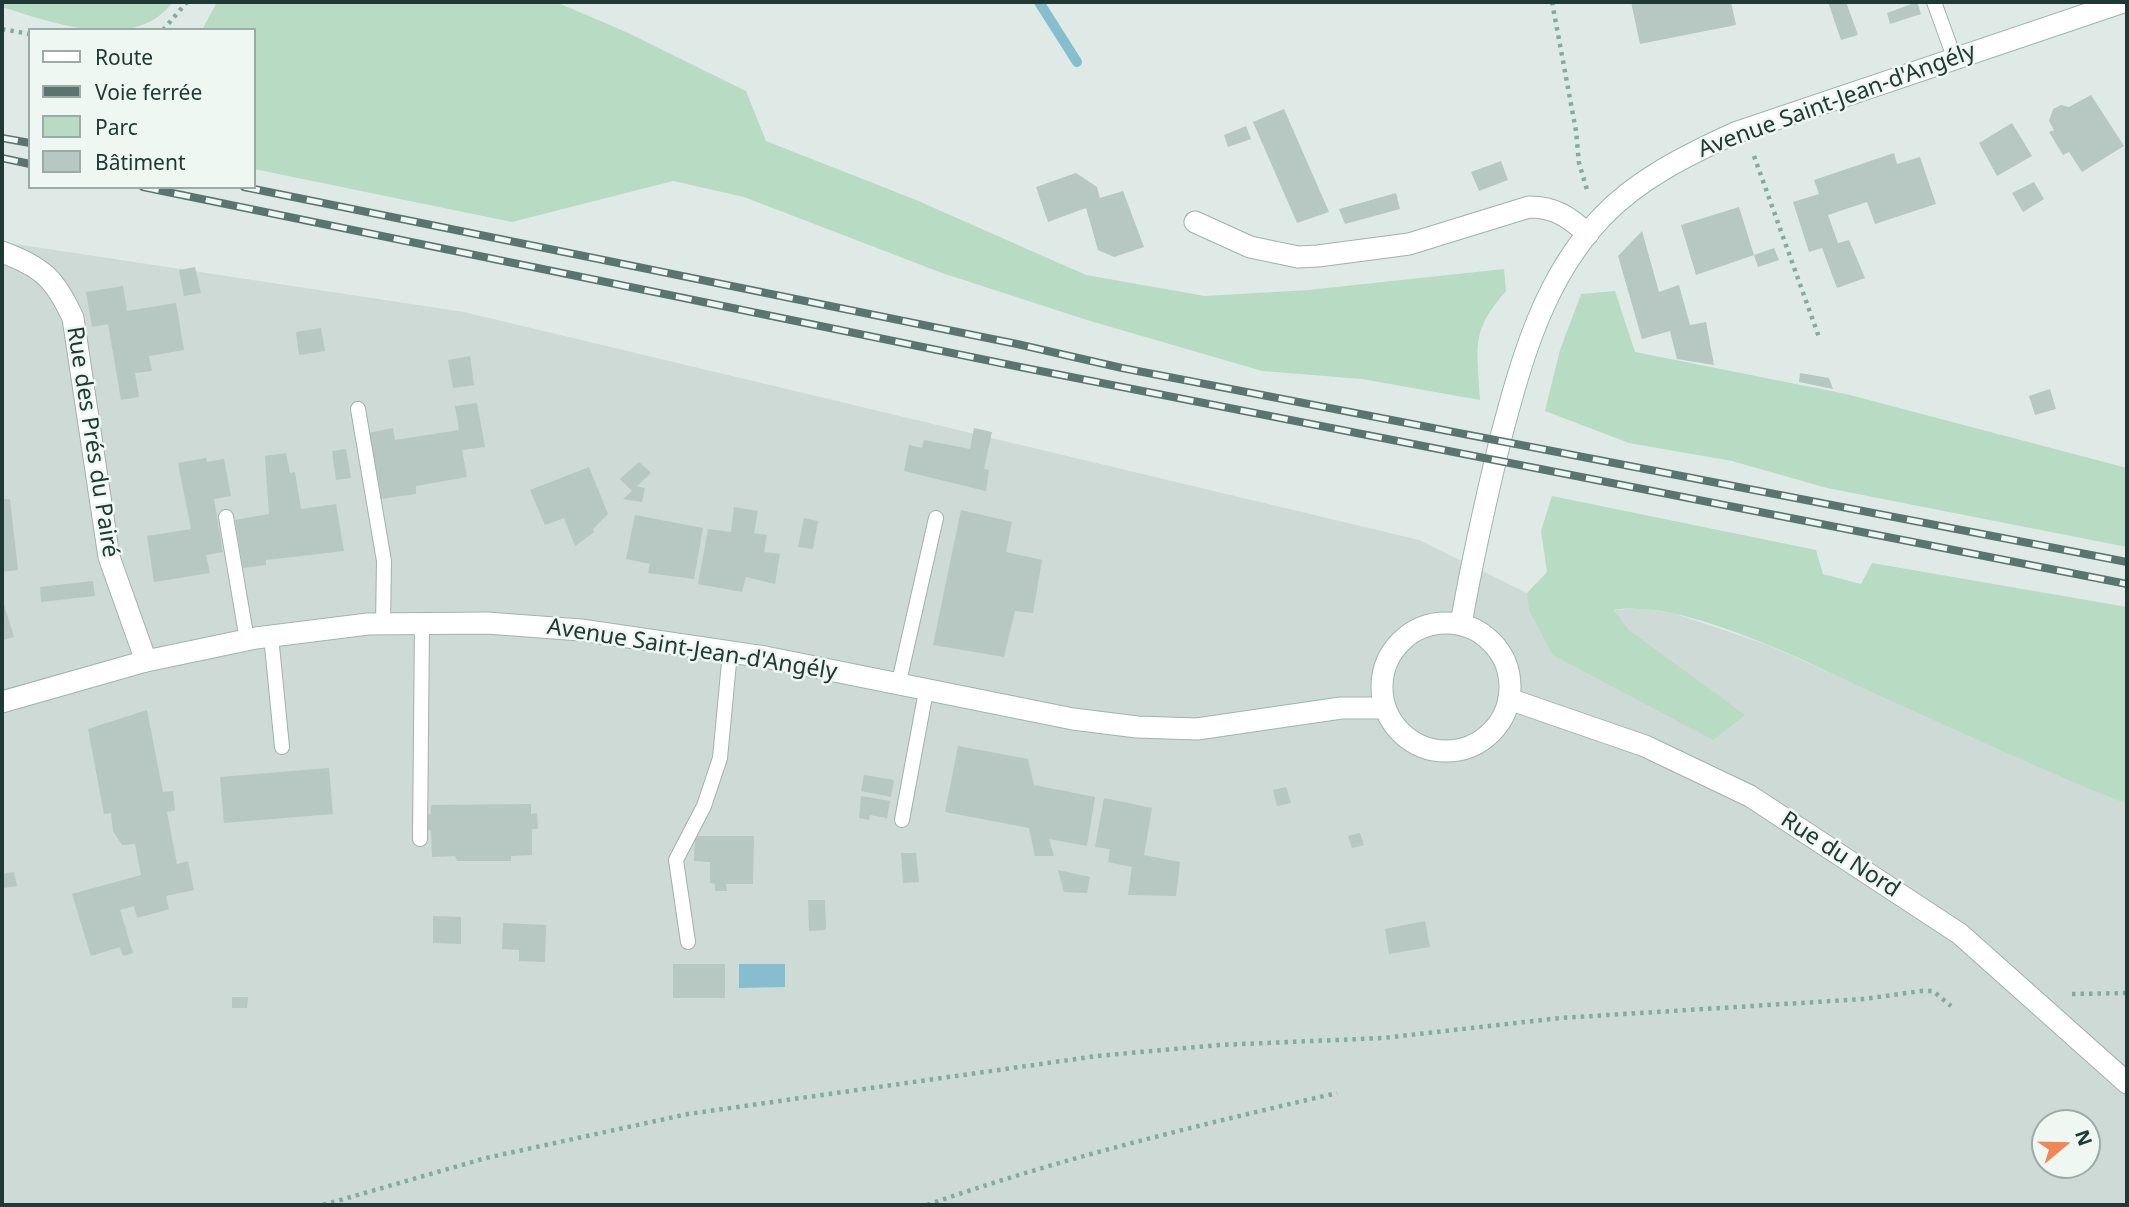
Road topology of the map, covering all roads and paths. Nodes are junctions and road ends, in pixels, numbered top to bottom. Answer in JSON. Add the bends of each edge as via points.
{"nodes":[{"id":1,"x":187,"y":2,"type":"edge"},
{"id":2,"x":1552,"y":2,"type":"edge"},
{"id":3,"x":1934,"y":2,"type":"edge"},
{"id":4,"x":2123,"y":2,"type":"edge"},
{"id":5,"x":165,"y":28,"type":"edge"},
{"id":6,"x":2,"y":29,"type":"edge"},
{"id":7,"x":28,"y":34,"type":"edge"},
{"id":8,"x":1954,"y":57,"type":"junction"},
{"id":9,"x":1744,"y":130,"type":"junction"},
{"id":10,"x":1602,"y":216,"type":"junction"},
{"id":11,"x":1195,"y":222,"type":"dead end"},
{"id":12,"x":1588,"y":234,"type":"junction"},
{"id":13,"x":2,"y":252,"type":"edge"},
{"id":14,"x":1820,"y":340,"type":"dead end"},
{"id":15,"x":358,"y":409,"type":"dead end"},
{"id":16,"x":226,"y":517,"type":"dead end"},
{"id":17,"x":936,"y":518,"type":"dead end"},
{"id":18,"x":383,"y":624,"type":"junction"},
{"id":19,"x":422,"y":624,"type":"junction"},
{"id":20,"x":1461,"y":624,"type":"junction"},
{"id":21,"x":271,"y":636,"type":"junction"},
{"id":22,"x":247,"y":640,"type":"junction"},
{"id":23,"x":730,"y":652,"type":"junction"},
{"id":24,"x":146,"y":661,"type":"junction"},
{"id":25,"x":898,"y":686,"type":"junction"},
{"id":26,"x":926,"y":691,"type":"junction"},
{"id":27,"x":1509,"y":699,"type":"junction"},
{"id":28,"x":2,"y":702,"type":"edge"},
{"id":29,"x":1385,"y":708,"type":"junction"},
{"id":30,"x":282,"y":747,"type":"dead end"},
{"id":31,"x":902,"y":820,"type":"dead end"},
{"id":32,"x":420,"y":839,"type":"dead end"},
{"id":33,"x":688,"y":942,"type":"dead end"},
{"id":34,"x":2127,"y":993,"type":"edge"},
{"id":35,"x":2030,"y":995,"type":"junction"},
{"id":36,"x":1951,"y":1006,"type":"dead end"},
{"id":37,"x":2127,"y":1083,"type":"edge"},
{"id":38,"x":1337,"y":1093,"type":"dead end"},
{"id":39,"x":324,"y":1205,"type":"edge"},
{"id":40,"x":927,"y":1205,"type":"edge"}],
"edges":[{"from":1,"to":5,"type":"path"},
{"from":2,"to":10,"type":"path","via":[[1578,163],[1584,188]]},
{"from":3,"to":8,"type":"lane"},
{"from":4,"to":8,"type":"main road","name":"Avenue Saint-Jean-d'Angély"},
{"from":6,"to":7,"type":"path"},
{"from":8,"to":9,"type":"main road","name":"Avenue Saint-Jean-d'Angély"},
{"from":9,"to":10,"type":"main road","name":"Avenue Saint-Jean-d'Angély","via":[[1692,152]]},
{"from":9,"to":14,"type":"path"},
{"from":10,"to":12,"type":"main road","name":"Avenue Saint-Jean-d'Angély"},
{"from":11,"to":12,"type":"main road","via":[[1250,247],[1297,257],[1409,244],[1529,207],[1548,207]]},
{"from":12,"to":20,"type":"main road","name":"Avenue Saint-Jean-d'Angély","via":[[1573,251],[1542,307],[1522,358],[1480,521]]},
{"from":13,"to":24,"type":"main road","name":"Rue des Prés du Pairé","via":[[41,270],[59,287],[74,318],[109,557]]},
{"from":15,"to":18,"type":"lane","via":[[384,561]]},
{"from":16,"to":22,"type":"lane"},
{"from":17,"to":25,"type":"lane"},
{"from":18,"to":19,"type":"main road","name":"Avenue Saint-Jean-d'Angély"},
{"from":18,"to":21,"type":"main road","name":"Avenue Saint-Jean-d'Angély"},
{"from":19,"to":23,"type":"main road","name":"Avenue Saint-Jean-d'Angély","via":[[568,628]]},
{"from":19,"to":32,"type":"lane"},
{"from":20,"to":27,"type":"main road","via":[[1483,634],[1500,651],[1509,674]]},
{"from":20,"to":29,"type":"main road","via":[[1433,623],[1408,634],[1390,654],[1381,681]]},
{"from":21,"to":22,"type":"main road","name":"Avenue Saint-Jean-d'Angély"},
{"from":21,"to":30,"type":"lane"},
{"from":22,"to":24,"type":"main road","name":"Avenue Saint-Jean-d'Angély"},
{"from":23,"to":25,"type":"main road","name":"Avenue Saint-Jean-d'Angély"},
{"from":23,"to":33,"type":"lane","via":[[720,758],[704,806],[676,860]]},
{"from":24,"to":28,"type":"main road","name":"Avenue Saint-Jean-d'Angély"},
{"from":25,"to":26,"type":"main road","name":"Avenue Saint-Jean-d'Angély"},
{"from":26,"to":29,"type":"main road","name":"Avenue Saint-Jean-d'Angély","via":[[1137,727],[1197,729],[1321,710]]},
{"from":26,"to":31,"type":"lane"},
{"from":27,"to":29,"type":"main road","via":[[1501,721],[1485,738],[1462,749],[1439,751],[1416,744],[1397,729]]},
{"from":27,"to":35,"type":"main road","name":"Rue du Nord","via":[[1645,746],[1750,796],[1960,934]]},
{"from":34,"to":35,"type":"path"},
{"from":35,"to":37,"type":"main road","name":"Rue du Nord"},
{"from":36,"to":39,"type":"path","via":[[1933,991],[1921,991],[1864,999],[1560,1018],[1383,1038],[1097,1056],[628,1126],[486,1158]]},
{"from":38,"to":40,"type":"path","via":[[1164,1134]]}]}
